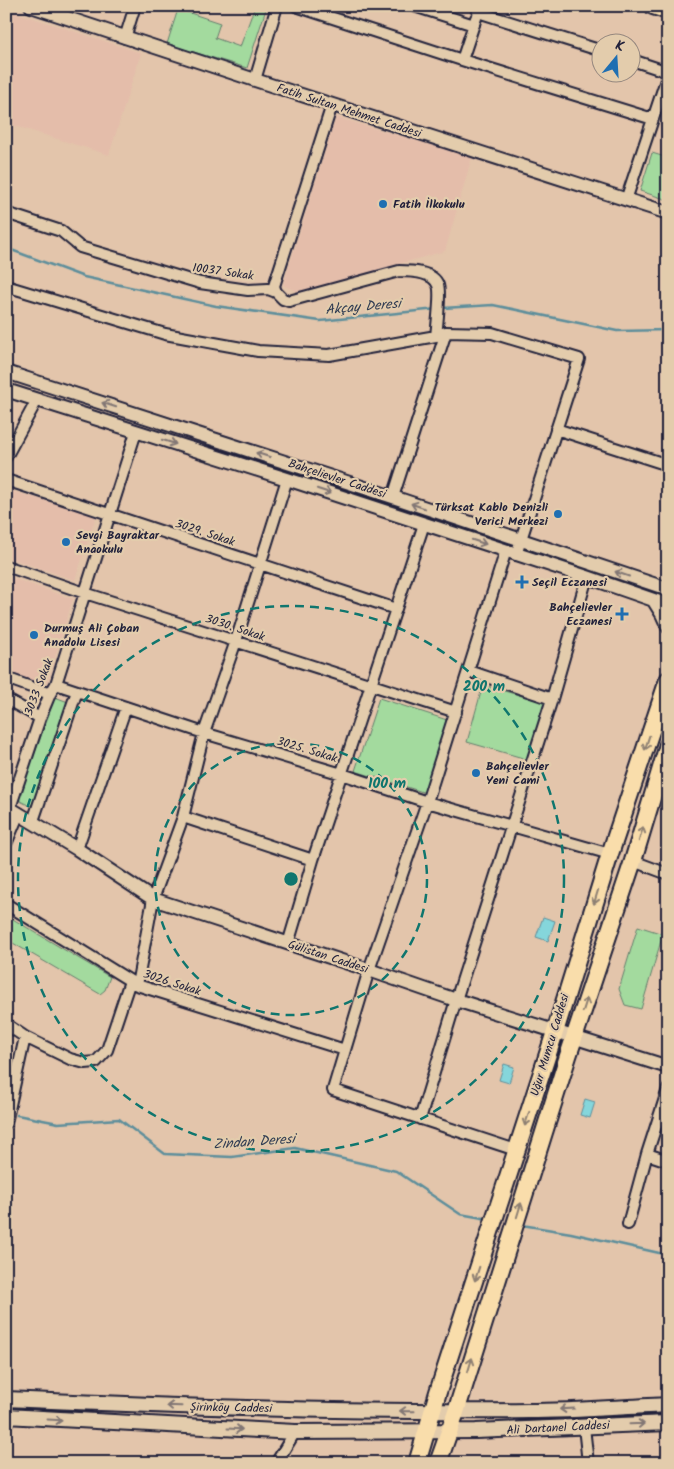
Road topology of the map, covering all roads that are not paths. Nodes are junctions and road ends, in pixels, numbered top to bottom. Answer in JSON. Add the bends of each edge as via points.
{"nodes":[{"id":1,"x":31,"y":6,"type":"edge"},
{"id":2,"x":135,"y":6,"type":"edge"},
{"id":3,"x":277,"y":6,"type":"edge"},
{"id":4,"x":296,"y":6,"type":"edge"},
{"id":5,"x":414,"y":6,"type":"edge"},
{"id":6,"x":653,"y":6,"type":"edge"},
{"id":7,"x":479,"y":9,"type":"edge"},
{"id":8,"x":668,"y":11,"type":"edge"},
{"id":9,"x":474,"y":24,"type":"junction"},
{"id":10,"x":125,"y":38,"type":"junction"},
{"id":11,"x":592,"y":48,"type":"edge"},
{"id":12,"x":462,"y":60,"type":"junction"},
{"id":13,"x":642,"y":64,"type":"edge"},
{"id":14,"x":668,"y":73,"type":"edge"},
{"id":15,"x":254,"y":80,"type":"junction"},
{"id":16,"x":332,"y":105,"type":"junction"},
{"id":17,"x":653,"y":119,"type":"junction"},
{"id":18,"x":626,"y":200,"type":"junction"},
{"id":19,"x":6,"y":212,"type":"edge"},
{"id":20,"x":668,"y":213,"type":"edge"},
{"id":21,"x":6,"y":286,"type":"edge"},
{"id":22,"x":276,"y":292,"type":"junction"},
{"id":23,"x":441,"y":334,"type":"junction"},
{"id":24,"x":6,"y":372,"type":"edge"},
{"id":25,"x":6,"y":390,"type":"edge"},
{"id":26,"x":37,"y":400,"type":"junction"},
{"id":27,"x":556,"y":429,"type":"junction"},
{"id":28,"x":136,"y":432,"type":"junction"},
{"id":29,"x":6,"y":456,"type":"edge"},
{"id":30,"x":668,"y":465,"type":"edge"},
{"id":31,"x":287,"y":479,"type":"junction"},
{"id":32,"x":6,"y":480,"type":"edge"},
{"id":33,"x":393,"y":497,"type":"junction"},
{"id":34,"x":110,"y":515,"type":"junction"},
{"id":35,"x":424,"y":524,"type":"junction"},
{"id":36,"x":521,"y":540,"type":"junction"},
{"id":37,"x":511,"y":552,"type":"junction"},
{"id":38,"x":260,"y":564,"type":"junction"},
{"id":39,"x":6,"y":566,"type":"edge"},
{"id":40,"x":587,"y":577,"type":"junction"},
{"id":41,"x":668,"y":579,"type":"edge"},
{"id":42,"x":646,"y":582,"type":"junction"},
{"id":43,"x":668,"y":589,"type":"edge"},
{"id":44,"x":85,"y":593,"type":"junction"},
{"id":45,"x":654,"y":600,"type":"junction"},
{"id":46,"x":668,"y":605,"type":"edge"},
{"id":47,"x":396,"y":609,"type":"junction"},
{"id":48,"x":668,"y":627,"type":"edge"},
{"id":49,"x":236,"y":641,"type":"junction"},
{"id":50,"x":469,"y":672,"type":"junction"},
{"id":51,"x":6,"y":678,"type":"edge"},
{"id":52,"x":668,"y":680,"type":"edge"},
{"id":53,"x":56,"y":684,"type":"junction"},
{"id":54,"x":371,"y":686,"type":"junction"},
{"id":55,"x":77,"y":691,"type":"junction"},
{"id":56,"x":50,"y":694,"type":"junction"},
{"id":57,"x":6,"y":698,"type":"edge"},
{"id":58,"x":552,"y":699,"type":"junction"},
{"id":59,"x":126,"y":707,"type":"junction"},
{"id":60,"x":456,"y":712,"type":"junction"},
{"id":61,"x":40,"y":718,"type":"junction"},
{"id":62,"x":204,"y":733,"type":"junction"},
{"id":63,"x":668,"y":745,"type":"edge"},
{"id":64,"x":342,"y":774,"type":"junction"},
{"id":65,"x":427,"y":802,"type":"junction"},
{"id":66,"x":12,"y":809,"type":"edge"},
{"id":67,"x":183,"y":817,"type":"junction"},
{"id":68,"x":33,"y":821,"type":"junction"},
{"id":69,"x":512,"y":826,"type":"junction"},
{"id":70,"x":6,"y":844,"type":"edge"},
{"id":71,"x":77,"y":848,"type":"junction"},
{"id":72,"x":610,"y":854,"type":"junction"},
{"id":73,"x":314,"y":860,"type":"junction"},
{"id":74,"x":633,"y":861,"type":"junction"},
{"id":75,"x":668,"y":874,"type":"edge"},
{"id":76,"x":153,"y":899,"type":"junction"},
{"id":77,"x":6,"y":904,"type":"edge"},
{"id":78,"x":288,"y":944,"type":"junction"},
{"id":79,"x":369,"y":970,"type":"junction"},
{"id":80,"x":134,"y":984,"type":"junction"},
{"id":81,"x":456,"y":1000,"type":"junction"},
{"id":82,"x":6,"y":1024,"type":"edge"},
{"id":83,"x":555,"y":1032,"type":"junction"},
{"id":84,"x":25,"y":1036,"type":"junction"},
{"id":85,"x":574,"y":1038,"type":"junction"},
{"id":86,"x":345,"y":1050,"type":"junction"},
{"id":87,"x":668,"y":1067,"type":"edge"},
{"id":88,"x":668,"y":1089,"type":"edge"},
{"id":89,"x":420,"y":1119,"type":"junction"},
{"id":90,"x":6,"y":1123,"type":"edge"},
{"id":91,"x":516,"y":1150,"type":"junction"},
{"id":92,"x":647,"y":1154,"type":"junction"},
{"id":93,"x":668,"y":1161,"type":"edge"},
{"id":94,"x":628,"y":1224,"type":"dead end"},
{"id":95,"x":6,"y":1400,"type":"edge"},
{"id":96,"x":668,"y":1405,"type":"edge"},
{"id":97,"x":432,"y":1411,"type":"junction"},
{"id":98,"x":456,"y":1412,"type":"junction"},
{"id":99,"x":6,"y":1416,"type":"edge"},
{"id":100,"x":668,"y":1423,"type":"edge"},
{"id":101,"x":584,"y":1427,"type":"junction"},
{"id":102,"x":295,"y":1432,"type":"junction"},
{"id":103,"x":426,"y":1432,"type":"junction"},
{"id":104,"x":448,"y":1432,"type":"junction"},
{"id":105,"x":276,"y":1463,"type":"edge"},
{"id":106,"x":417,"y":1463,"type":"edge"},
{"id":107,"x":438,"y":1463,"type":"edge"},
{"id":108,"x":588,"y":1463,"type":"edge"}],
"edges":[{"from":1,"to":10,"type":"street","name":"Fatih Sultan Mehmet Caddesi"},
{"from":2,"to":10,"type":"street"},
{"from":3,"to":15,"type":"street"},
{"from":4,"to":12,"type":"street"},
{"from":5,"to":9,"type":"street"},
{"from":6,"to":8,"type":"main road"},
{"from":7,"to":9,"type":"street"},
{"from":7,"to":11,"type":"street"},
{"from":9,"to":12,"type":"street"},
{"from":10,"to":15,"type":"street","name":"Fatih Sultan Mehmet Caddesi"},
{"from":12,"to":17,"type":"street"},
{"from":13,"to":14,"type":"street"},
{"from":14,"to":17,"type":"street"},
{"from":15,"to":16,"type":"street","name":"Fatih Sultan Mehmet Caddesi"},
{"from":16,"to":18,"type":"street","name":"Fatih Sultan Mehmet Caddesi"},
{"from":16,"to":22,"type":"street","via":[[274,286]]},
{"from":17,"to":18,"type":"street"},
{"from":18,"to":20,"type":"street","name":"Fatih Sultan Mehmet Caddesi"},
{"from":19,"to":22,"type":"street","name":"10037 Sokak","via":[[61,231],[80,247],[181,278]]},
{"from":21,"to":23,"type":"street","via":[[165,334],[258,351],[329,355]]},
{"from":22,"to":23,"type":"street","name":"10037 Sokak","via":[[289,301],[399,271],[414,271],[434,279],[438,285]]},
{"from":23,"to":27,"type":"street","via":[[492,333],[579,359]]},
{"from":23,"to":33,"type":"street"},
{"from":33,"to":24,"type":"street","name":"Bahçelievler Caddesi","one_way":true},
{"from":25,"to":26,"type":"street","name":"Bahçelievler Caddesi"},
{"from":26,"to":28,"type":"street","name":"Bahçelievler Caddesi"},
{"from":26,"to":29,"type":"street"},
{"from":27,"to":30,"type":"street"},
{"from":27,"to":36,"type":"street"},
{"from":28,"to":31,"type":"street","name":"Bahçelievler Caddesi","one_way":true},
{"from":28,"to":34,"type":"street","name":"3033 Sokak"},
{"from":31,"to":35,"type":"street","name":"Bahçelievler Caddesi","one_way":true},
{"from":31,"to":38,"type":"street"},
{"from":32,"to":34,"type":"street","name":"3029. Sokak"},
{"from":36,"to":33,"type":"street","name":"Bahçelievler Caddesi","one_way":true},
{"from":34,"to":38,"type":"street","name":"3029. Sokak"},
{"from":34,"to":44,"type":"street","name":"3033 Sokak"},
{"from":35,"to":37,"type":"street","name":"Bahçelievler Caddesi","one_way":true},
{"from":35,"to":47,"type":"street"},
{"from":36,"to":37,"type":"street"},
{"from":42,"to":36,"type":"street","name":"Bahçelievler Caddesi","one_way":true},
{"from":37,"to":40,"type":"street","name":"Bahçelievler Caddesi"},
{"from":37,"to":50,"type":"street"},
{"from":38,"to":47,"type":"street","name":"3029. Sokak"},
{"from":38,"to":49,"type":"street"},
{"from":39,"to":44,"type":"street","name":"3030. Sokak"},
{"from":40,"to":45,"type":"street","name":"Bahçelievler Caddesi"},
{"from":40,"to":58,"type":"street"},
{"from":41,"to":42,"type":"street"},
{"from":42,"to":43,"type":"street","name":"Bahçelievler Caddesi"},
{"from":44,"to":49,"type":"street","name":"3030. Sokak"},
{"from":44,"to":53,"type":"street","name":"3033 Sokak"},
{"from":45,"to":46,"type":"street","name":"Bahçelievler Caddesi"},
{"from":45,"to":48,"type":"street"},
{"from":47,"to":54,"type":"street"},
{"from":49,"to":54,"type":"street","name":"3030. Sokak"},
{"from":49,"to":62,"type":"street"},
{"from":50,"to":58,"type":"street"},
{"from":50,"to":60,"type":"street"},
{"from":51,"to":56,"type":"street"},
{"from":52,"to":72,"type":"main road","name":"Uğur Mumcu Caddesi","one_way":true},
{"from":53,"to":55,"type":"street","name":"3025. Sokak"},
{"from":53,"to":56,"type":"street","name":"3033 Sokak"},
{"from":54,"to":60,"type":"street","name":"3030. Sokak"},
{"from":54,"to":64,"type":"street"},
{"from":55,"to":59,"type":"street","name":"3025. Sokak"},
{"from":55,"to":68,"type":"street"},
{"from":56,"to":61,"type":"street","name":"3033 Sokak"},
{"from":57,"to":61,"type":"street"},
{"from":58,"to":69,"type":"street"},
{"from":59,"to":62,"type":"street","name":"3025. Sokak"},
{"from":59,"to":71,"type":"street"},
{"from":60,"to":65,"type":"street"},
{"from":61,"to":66,"type":"street","name":"3033 Sokak"},
{"from":62,"to":64,"type":"street","name":"3025. Sokak"},
{"from":62,"to":67,"type":"street"},
{"from":74,"to":63,"type":"main road","name":"Uğur Mumcu Caddesi","one_way":true},
{"from":64,"to":65,"type":"street","name":"3025. Sokak"},
{"from":64,"to":73,"type":"street"},
{"from":65,"to":69,"type":"street","name":"3025. Sokak"},
{"from":65,"to":79,"type":"street"},
{"from":66,"to":68,"type":"street","name":"Gülistan Caddesi"},
{"from":66,"to":70,"type":"street","name":"3033 Sokak"},
{"from":67,"to":73,"type":"street"},
{"from":67,"to":76,"type":"street"},
{"from":68,"to":71,"type":"street","name":"Gülistan Caddesi"},
{"from":69,"to":72,"type":"street","name":"3025. Sokak"},
{"from":69,"to":81,"type":"street"},
{"from":71,"to":76,"type":"street","name":"Gülistan Caddesi"},
{"from":72,"to":83,"type":"main road","name":"Uğur Mumcu Caddesi","one_way":true},
{"from":73,"to":78,"type":"street"},
{"from":74,"to":75,"type":"street"},
{"from":85,"to":74,"type":"main road","name":"Uğur Mumcu Caddesi","one_way":true},
{"from":76,"to":78,"type":"street","name":"Gülistan Caddesi"},
{"from":76,"to":80,"type":"street"},
{"from":77,"to":80,"type":"street","name":"3026 Sokak"},
{"from":78,"to":79,"type":"street","name":"Gülistan Caddesi"},
{"from":79,"to":81,"type":"street","name":"Gülistan Caddesi"},
{"from":79,"to":86,"type":"street"},
{"from":80,"to":84,"type":"street","via":[[107,1050],[96,1062],[70,1059]]},
{"from":80,"to":86,"type":"street","name":"3026 Sokak"},
{"from":81,"to":83,"type":"street","name":"Gülistan Caddesi"},
{"from":81,"to":89,"type":"street"},
{"from":82,"to":84,"type":"street"},
{"from":83,"to":85,"type":"street","name":"Gülistan Caddesi"},
{"from":83,"to":91,"type":"main road","name":"Uğur Mumcu Caddesi","one_way":true},
{"from":84,"to":90,"type":"street"},
{"from":85,"to":87,"type":"street","name":"Gülistan Caddesi"},
{"from":98,"to":85,"type":"main road","name":"Uğur Mumcu Caddesi","one_way":true},
{"from":86,"to":89,"type":"street","via":[[333,1090]]},
{"from":88,"to":92,"type":"street"},
{"from":89,"to":91,"type":"street"},
{"from":91,"to":97,"type":"main road","name":"Uğur Mumcu Caddesi","one_way":true},
{"from":92,"to":93,"type":"street"},
{"from":92,"to":94,"type":"street"},
{"from":97,"to":95,"type":"main road","name":"Şirinköy Caddesi","one_way":true},
{"from":96,"to":98,"type":"main road","name":"Ali Dartanel Caddesi","one_way":true},
{"from":97,"to":98,"type":"main road","name":"Şirinköy Caddesi"},
{"from":97,"to":103,"type":"main road","name":"Uğur Mumcu Caddesi"},
{"from":98,"to":104,"type":"main road","name":"Uğur Mumcu Caddesi"},
{"from":99,"to":102,"type":"main road","name":"Şirinköy Caddesi","one_way":true},
{"from":101,"to":100,"type":"main road","name":"Ali Dartanel Caddesi","one_way":true},
{"from":101,"to":104,"type":"main road","name":"Ali Dartanel Caddesi"},
{"from":101,"to":108,"type":"street"},
{"from":102,"to":103,"type":"main road","name":"Şirinköy Caddesi"},
{"from":102,"to":105,"type":"street"},
{"from":103,"to":104,"type":"main road","name":"Şirinköy Caddesi"},
{"from":103,"to":106,"type":"main road","name":"Uğur Mumcu Caddesi"},
{"from":104,"to":107,"type":"main road","name":"Uğur Mumcu Caddesi"}]}
